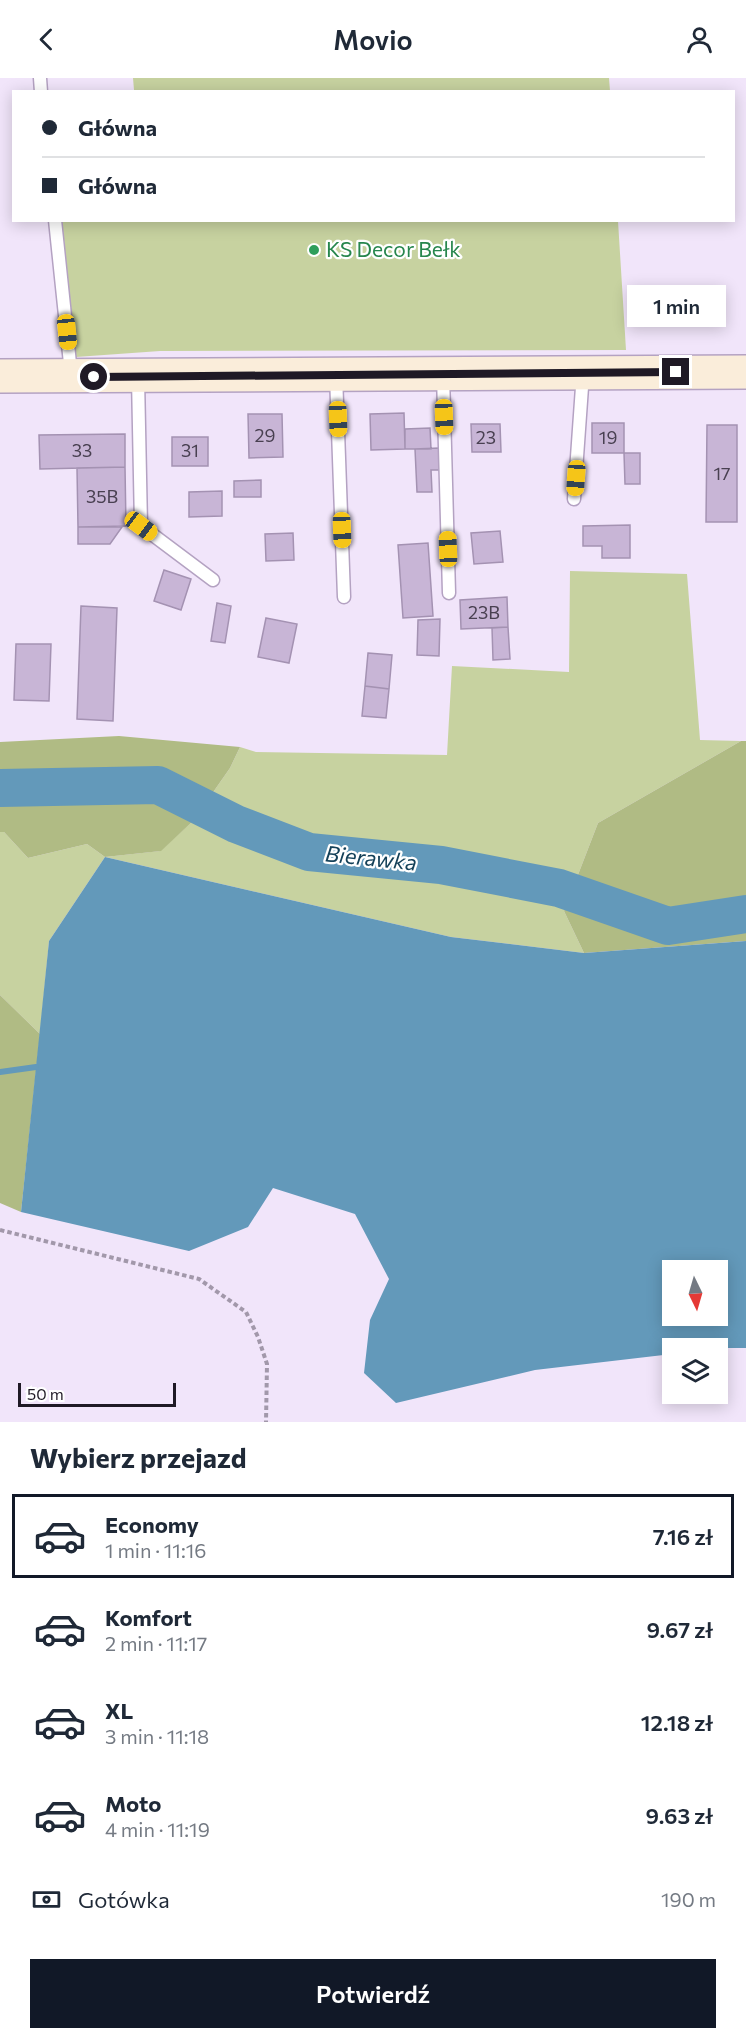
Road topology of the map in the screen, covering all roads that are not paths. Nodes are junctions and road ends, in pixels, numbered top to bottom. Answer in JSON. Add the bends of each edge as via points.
{"nodes":[{"id":1,"x":55,"y":222,"type":"edge"},
{"id":2,"x":583,"y":372,"type":"junction"},
{"id":3,"x":746,"y":372,"type":"edge"},
{"id":4,"x":443,"y":373,"type":"junction"},
{"id":5,"x":336,"y":374,"type":"junction"},
{"id":6,"x":0,"y":376,"type":"edge"},
{"id":7,"x":72,"y":377,"type":"junction"},
{"id":8,"x":138,"y":377,"type":"junction"},
{"id":9,"x":574,"y":499,"type":"dead end"},
{"id":10,"x":213,"y":580,"type":"dead end"},
{"id":11,"x":449,"y":593,"type":"dead end"},
{"id":12,"x":344,"y":597,"type":"dead end"}],
"edges":[{"from":1,"to":7,"type":"lane"},
{"from":2,"to":3,"type":"main road"},
{"from":2,"to":4,"type":"main road"},
{"from":2,"to":9,"type":"lane"},
{"from":4,"to":5,"type":"main road"},
{"from":4,"to":11,"type":"lane"},
{"from":5,"to":8,"type":"main road"},
{"from":5,"to":12,"type":"lane"},
{"from":6,"to":7,"type":"main road"},
{"from":7,"to":8,"type":"main road"},
{"from":8,"to":10,"type":"lane","via":[[141,526]]}]}
